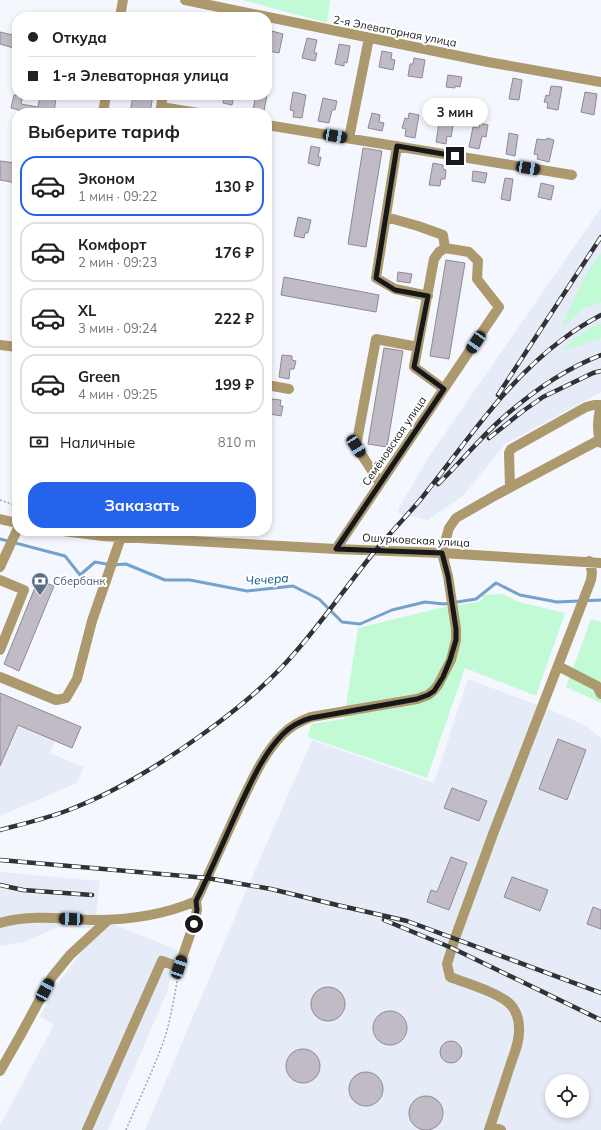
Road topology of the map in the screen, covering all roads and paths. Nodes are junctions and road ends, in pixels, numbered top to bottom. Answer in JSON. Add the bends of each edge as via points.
{"nodes":[{"id":1,"x":124,"y":0,"type":"edge"},
{"id":2,"x":185,"y":0,"type":"edge"},
{"id":3,"x":121,"y":12,"type":"edge"},
{"id":4,"x":243,"y":12,"type":"edge"},
{"id":5,"x":272,"y":18,"type":"edge"},
{"id":6,"x":369,"y":38,"type":"junction"},
{"id":7,"x":601,"y":82,"type":"edge"},
{"id":8,"x":272,"y":125,"type":"edge"},
{"id":9,"x":349,"y":138,"type":"junction"},
{"id":10,"x":397,"y":146,"type":"junction"},
{"id":11,"x":572,"y":175,"type":"dead end"},
{"id":12,"x":386,"y":217,"type":"junction"},
{"id":13,"x":446,"y":248,"type":"junction"},
{"id":14,"x":428,"y":296,"type":"junction"},
{"id":15,"x":0,"y":344,"type":"edge"},
{"id":16,"x":12,"y":346,"type":"edge"},
{"id":17,"x":418,"y":347,"type":"junction"},
{"id":18,"x":272,"y":386,"type":"edge"},
{"id":19,"x":289,"y":388,"type":"dead end"},
{"id":20,"x":444,"y":389,"type":"junction"},
{"id":21,"x":601,"y":405,"type":"edge"},
{"id":22,"x":600,"y":440,"type":"edge"},
{"id":23,"x":380,"y":483,"type":"junction"},
{"id":24,"x":510,"y":487,"type":"junction"},
{"id":25,"x":0,"y":500,"type":"edge"},
{"id":26,"x":12,"y":504,"type":"edge"},
{"id":27,"x":0,"y":519,"type":"edge"},
{"id":28,"x":12,"y":522,"type":"edge"},
{"id":29,"x":103,"y":536,"type":"edge"},
{"id":30,"x":121,"y":537,"type":"junction"},
{"id":31,"x":13,"y":538,"type":"edge"},
{"id":32,"x":336,"y":549,"type":"junction"},
{"id":33,"x":442,"y":553,"type":"junction"},
{"id":34,"x":589,"y":562,"type":"junction"},
{"id":35,"x":601,"y":563,"type":"edge"},
{"id":36,"x":0,"y":567,"type":"edge"},
{"id":37,"x":0,"y":580,"type":"edge"},
{"id":38,"x":0,"y":650,"type":"edge"},
{"id":39,"x":558,"y":666,"type":"junction"},
{"id":40,"x":0,"y":677,"type":"edge"},
{"id":41,"x":601,"y":694,"type":"edge"},
{"id":42,"x":196,"y":901,"type":"junction"},
{"id":43,"x":108,"y":920,"type":"junction"},
{"id":44,"x":0,"y":923,"type":"edge"},
{"id":45,"x":179,"y":967,"type":"junction"},
{"id":46,"x":0,"y":1070,"type":"edge"},
{"id":47,"x":489,"y":1128,"type":"edge"},
{"id":48,"x":87,"y":1130,"type":"edge"},
{"id":49,"x":126,"y":1130,"type":"edge"},
{"id":50,"x":501,"y":1130,"type":"edge"}],
"edges":[{"from":1,"to":3,"type":"street"},
{"from":2,"to":4,"type":"street","name":"2-я Элеваторная улица"},
{"from":5,"to":6,"type":"street","name":"2-я Элеваторная улица"},
{"from":6,"to":7,"type":"street","name":"2-я Элеваторная улица"},
{"from":6,"to":9,"type":"street"},
{"from":8,"to":9,"type":"street"},
{"from":9,"to":10,"type":"street"},
{"from":10,"to":11,"type":"street"},
{"from":10,"to":12,"type":"street"},
{"from":12,"to":13,"type":"street","via":[[443,235]]},
{"from":12,"to":14,"type":"street","via":[[376,278],[395,290]]},
{"from":13,"to":14,"type":"street","via":[[434,259]]},
{"from":13,"to":20,"type":"street","name":"Семёновская улица","via":[[469,252],[478,261],[478,279],[499,307]]},
{"from":14,"to":17,"type":"street"},
{"from":15,"to":16,"type":"street"},
{"from":17,"to":20,"type":"street","via":[[414,367]]},
{"from":17,"to":23,"type":"street","via":[[376,339],[356,446]]},
{"from":18,"to":19,"type":"street"},
{"from":20,"to":23,"type":"street","name":"Семёновская улица"},
{"from":21,"to":22,"type":"street","via":[[598,417]]},
{"from":21,"to":24,"type":"street","via":[[586,407],[511,449]]},
{"from":22,"to":24,"type":"street"},
{"from":23,"to":32,"type":"street","name":"Семёновская улица"},
{"from":24,"to":33,"type":"street","via":[[456,518],[447,532]]},
{"from":25,"to":26,"type":"path"},
{"from":27,"to":28,"type":"street"},
{"from":29,"to":30,"type":"street","name":"Ошурковская улица"},
{"from":30,"to":32,"type":"street","name":"Ошурковская улица"},
{"from":30,"to":40,"type":"street","via":[[92,622],[77,679],[66,698],[56,700]]},
{"from":31,"to":36,"type":"street"},
{"from":32,"to":33,"type":"street","name":"Ошурковская улица"},
{"from":33,"to":34,"type":"street","name":"Ошурковская улица"},
{"from":33,"to":42,"type":"street","via":[[456,640],[450,660],[434,691],[417,699],[311,718],[301,721],[282,734],[270,749],[254,778]]},
{"from":34,"to":35,"type":"street","name":"Ошурковская улица"},
{"from":34,"to":39,"type":"street","via":[[591,580]]},
{"from":37,"to":38,"type":"street","via":[[24,590]]},
{"from":39,"to":41,"type":"street","via":[[596,686]]},
{"from":39,"to":47,"type":"street","via":[[490,841],[447,964],[450,977],[504,1000],[515,1012],[518,1020],[520,1029],[516,1048]]},
{"from":42,"to":43,"type":"street","via":[[166,912]]},
{"from":42,"to":45,"type":"street","via":[[194,924]]},
{"from":43,"to":44,"type":"street","via":[[47,918],[18,919]]},
{"from":43,"to":46,"type":"street","via":[[70,955],[52,977]]},
{"from":45,"to":48,"type":"street","via":[[162,961]]},
{"from":45,"to":49,"type":"path","via":[[165,1036]]},
{"from":47,"to":50,"type":"street"}]}
